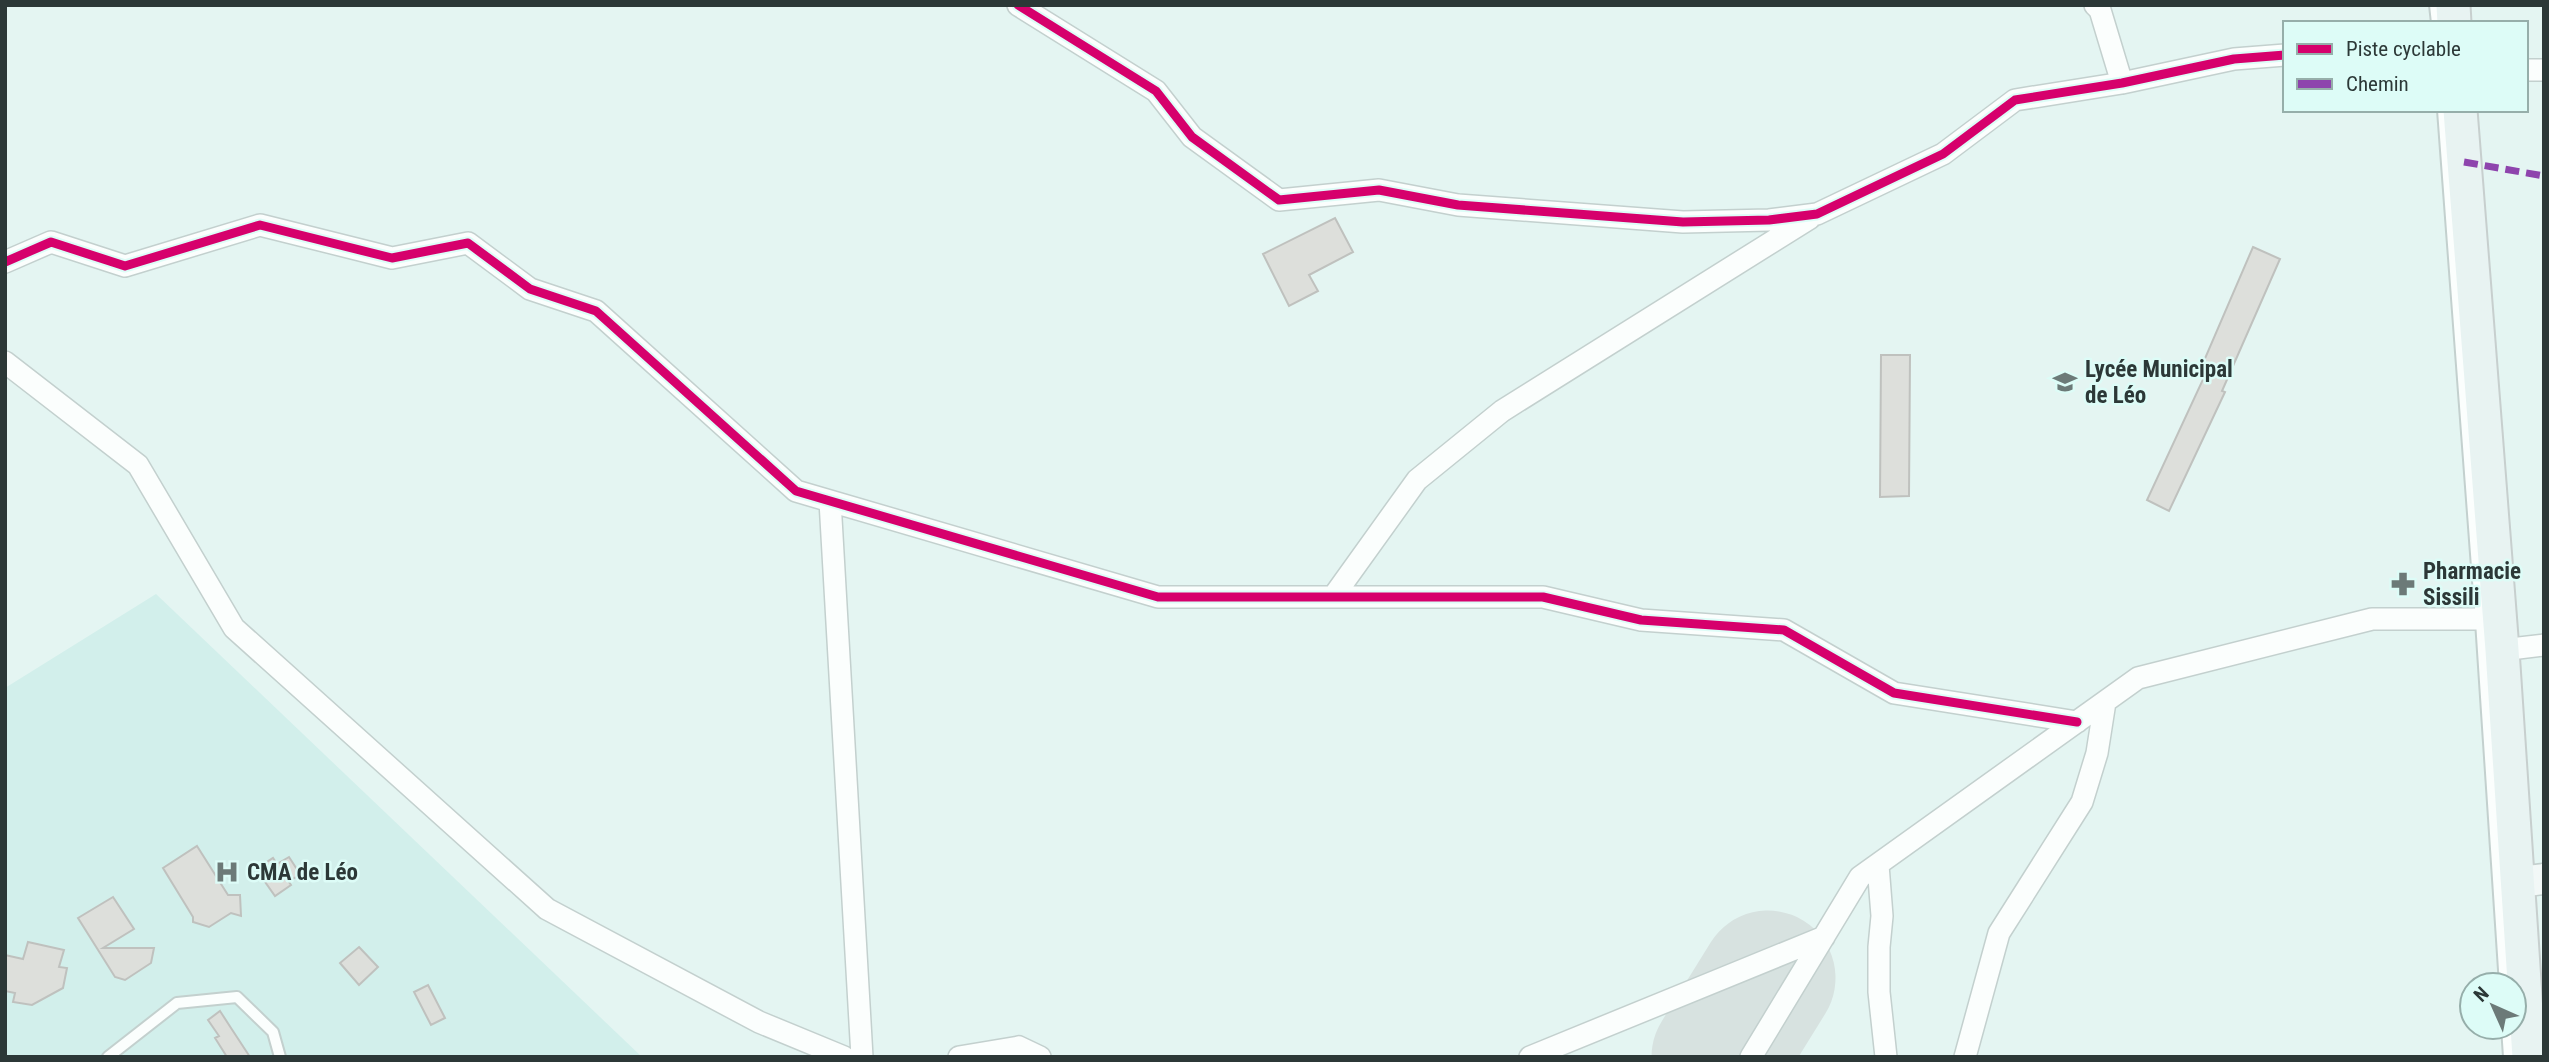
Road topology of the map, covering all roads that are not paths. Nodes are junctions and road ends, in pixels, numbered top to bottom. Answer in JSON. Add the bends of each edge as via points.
{"nodes":[{"id":1,"x":1018,"y":5,"type":"edge"},
{"id":2,"x":2095,"y":5,"type":"edge"},
{"id":3,"x":2283,"y":55,"type":"edge"},
{"id":4,"x":2122,"y":83,"type":"junction"},
{"id":5,"x":2443,"y":112,"type":"edge"},
{"id":6,"x":2460,"y":112,"type":"edge"},
{"id":7,"x":1817,"y":214,"type":"junction"},
{"id":8,"x":5,"y":262,"type":"edge"},
{"id":9,"x":5,"y":362,"type":"edge"},
{"id":10,"x":830,"y":501,"type":"junction"},
{"id":11,"x":1333,"y":597,"type":"junction"},
{"id":12,"x":2494,"y":630,"type":"junction"},
{"id":13,"x":2544,"y":645,"type":"edge"},
{"id":14,"x":2105,"y":702,"type":"junction"},
{"id":15,"x":2077,"y":722,"type":"junction"},
{"id":16,"x":1878,"y":865,"type":"junction"},
{"id":17,"x":2531,"y":881,"type":"edge"},
{"id":18,"x":1824,"y":937,"type":"junction"},
{"id":19,"x":2505,"y":971,"type":"edge"},
{"id":20,"x":1014,"y":1052,"type":"edge"},
{"id":21,"x":108,"y":1057,"type":"edge"},
{"id":22,"x":280,"y":1057,"type":"edge"},
{"id":23,"x":844,"y":1057,"type":"edge"},
{"id":24,"x":862,"y":1057,"type":"edge"},
{"id":25,"x":960,"y":1057,"type":"edge"},
{"id":26,"x":1040,"y":1057,"type":"edge"},
{"id":27,"x":1530,"y":1057,"type":"edge"},
{"id":28,"x":1751,"y":1057,"type":"edge"},
{"id":29,"x":1886,"y":1057,"type":"edge"},
{"id":30,"x":1965,"y":1057,"type":"edge"},
{"id":31,"x":2529,"y":1057,"type":"edge"}],
"edges":[{"from":1,"to":7,"type":"street","via":[[1156,91],[1192,137],[1279,200],[1379,190],[1458,205],[1683,222]]},
{"from":2,"to":4,"type":"street"},
{"from":3,"to":4,"type":"street","via":[[2234,60]]},
{"from":4,"to":7,"type":"street","via":[[2015,100],[1943,154]]},
{"from":5,"to":12,"type":"lane"},
{"from":6,"to":12,"type":"main road"},
{"from":7,"to":11,"type":"street","via":[[1502,411],[1417,480]]},
{"from":8,"to":10,"type":"street","via":[[51,242],[125,266],[260,225],[392,258],[468,243],[530,289],[596,311],[796,491]]},
{"from":9,"to":23,"type":"street","via":[[138,465],[234,628],[547,909],[758,1022]]},
{"from":10,"to":11,"type":"street","via":[[1158,597]]},
{"from":10,"to":24,"type":"street"},
{"from":11,"to":15,"type":"street","via":[[1543,597],[1641,620],[1784,630],[1894,693]]},
{"from":12,"to":13,"type":"street"},
{"from":12,"to":14,"type":"street","via":[[2371,619],[2138,678]]},
{"from":12,"to":17,"type":"main road"},
{"from":12,"to":19,"type":"lane"},
{"from":14,"to":15,"type":"street"},
{"from":14,"to":30,"type":"street","via":[[2097,753],[2082,802],[1999,933]]},
{"from":15,"to":16,"type":"street"},
{"from":16,"to":18,"type":"street","via":[[1860,877]]},
{"from":16,"to":29,"type":"street"},
{"from":17,"to":31,"type":"main road"},
{"from":18,"to":27,"type":"street"},
{"from":18,"to":28,"type":"street"},
{"from":20,"to":25,"type":"street"},
{"from":20,"to":26,"type":"street"},
{"from":21,"to":22,"type":"lane","via":[[177,1003],[237,997],[273,1032]]}]}
